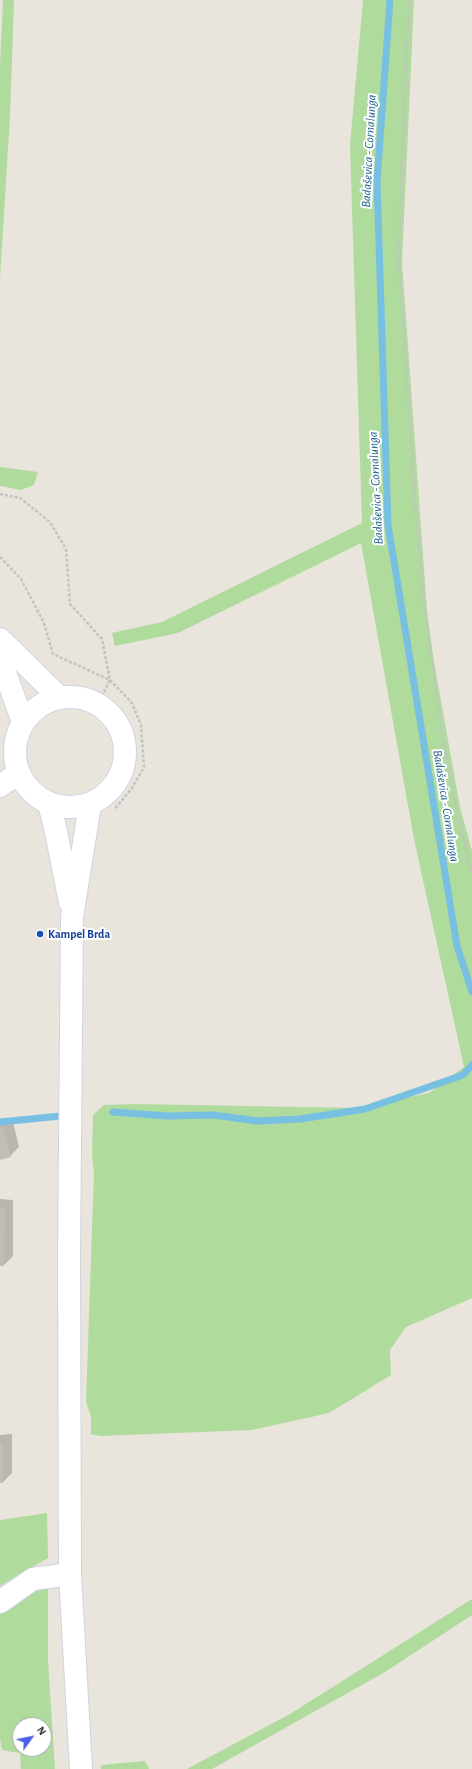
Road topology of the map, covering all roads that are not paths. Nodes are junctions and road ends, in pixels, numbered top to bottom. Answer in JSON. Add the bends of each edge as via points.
{"nodes":[{"id":1,"x":0,"y":639,"type":"edge"},
{"id":2,"x":0,"y":659,"type":"edge"},
{"id":3,"x":59,"y":697,"type":"junction"},
{"id":4,"x":23,"y":722,"type":"junction"},
{"id":5,"x":19,"y":773,"type":"junction"},
{"id":6,"x":0,"y":786,"type":"edge"},
{"id":7,"x":49,"y":804,"type":"junction"},
{"id":8,"x":90,"y":805,"type":"junction"},
{"id":9,"x":72,"y":917,"type":"junction"},
{"id":10,"x":70,"y":1574,"type":"junction"},
{"id":11,"x":0,"y":1602,"type":"edge"},
{"id":12,"x":81,"y":1769,"type":"edge"}],
"edges":[{"from":1,"to":3,"type":"street"},
{"from":2,"to":4,"type":"street"},
{"from":3,"to":4,"type":"street","via":[[45,702],[31,712]]},
{"from":3,"to":8,"type":"street","via":[[74,696],[98,704],[117,721],[124,738],[126,756],[122,773],[112,789]]},
{"from":4,"to":5,"type":"street","via":[[16,740],[15,757]]},
{"from":5,"to":6,"type":"street"},
{"from":5,"to":7,"type":"street","via":[[29,789]]},
{"from":7,"to":8,"type":"street","via":[[78,809]]},
{"from":7,"to":9,"type":"street"},
{"from":8,"to":9,"type":"street"},
{"from":9,"to":10,"type":"street"},
{"from":10,"to":11,"type":"street","via":[[33,1579]]},
{"from":10,"to":12,"type":"street"}]}
